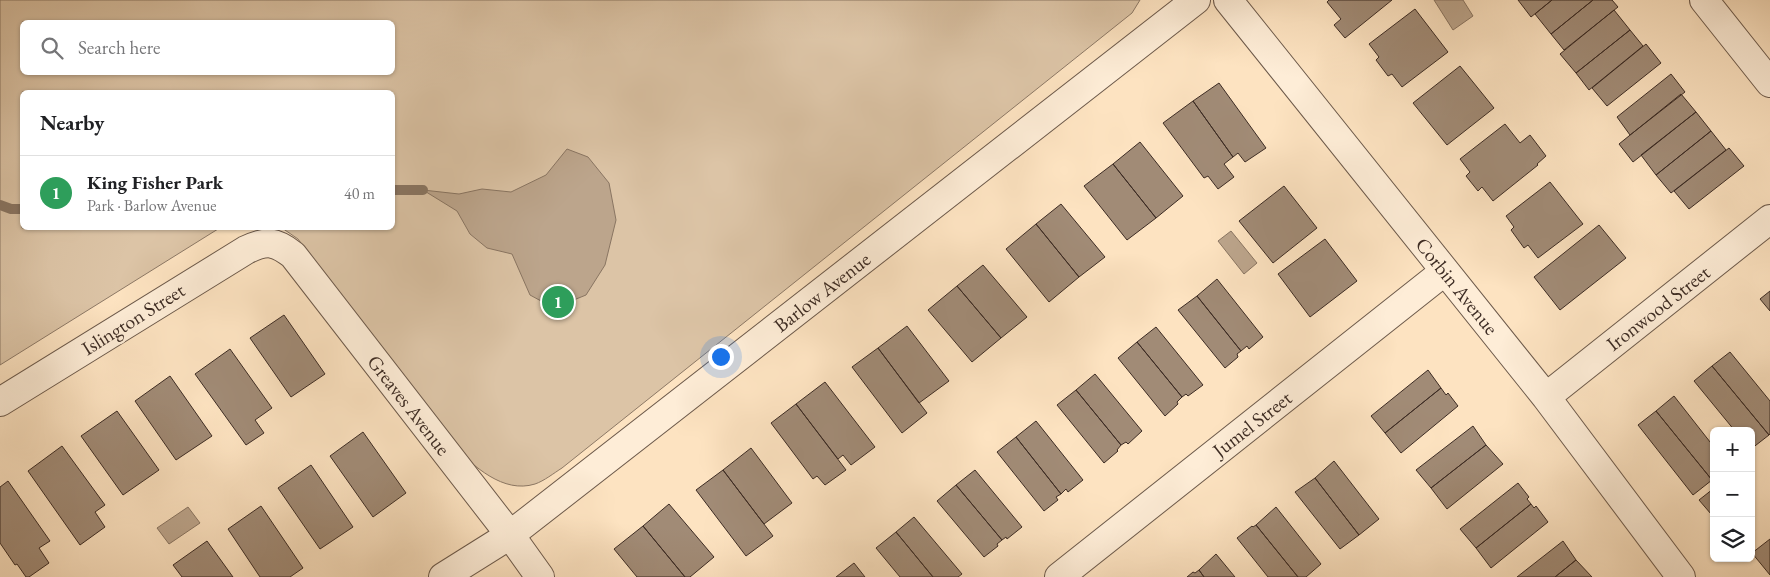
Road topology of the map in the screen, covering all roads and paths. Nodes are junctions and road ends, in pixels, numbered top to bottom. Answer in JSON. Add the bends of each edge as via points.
{"nodes":[{"id":1,"x":1196,"y":0,"type":"edge"},
{"id":2,"x":1228,"y":0,"type":"edge"},
{"id":3,"x":1704,"y":0,"type":"edge"},
{"id":4,"x":1770,"y":83,"type":"edge"},
{"id":5,"x":1770,"y":219,"type":"edge"},
{"id":6,"x":269,"y":242,"type":"joint"},
{"id":7,"x":1445,"y":271,"type":"junction"},
{"id":8,"x":1546,"y":397,"type":"junction"},
{"id":9,"x":0,"y":402,"type":"edge"},
{"id":10,"x":510,"y":535,"type":"junction"},
{"id":11,"x":443,"y":577,"type":"edge"},
{"id":12,"x":540,"y":577,"type":"edge"},
{"id":13,"x":1059,"y":577,"type":"edge"},
{"id":14,"x":1681,"y":577,"type":"edge"}],
"edges":[{"from":1,"to":10,"type":"street","name":"Barlow Avenue"},
{"from":2,"to":7,"type":"street","name":"Corbin Avenue"},
{"from":3,"to":4,"type":"street"},
{"from":5,"to":8,"type":"street","name":"Ironwood Street"},
{"from":6,"to":9,"type":"street","name":"Islington Street","via":[[246,250]]},
{"from":6,"to":10,"type":"street","name":"Greaves Avenue","via":[[293,255]]},
{"from":7,"to":8,"type":"street","name":"Corbin Avenue"},
{"from":7,"to":13,"type":"street","name":"Jumel Street"},
{"from":8,"to":14,"type":"street","name":"Corbin Avenue"},
{"from":10,"to":11,"type":"street","name":"Barlow Avenue"},
{"from":10,"to":12,"type":"street","name":"Greaves Avenue"}]}
